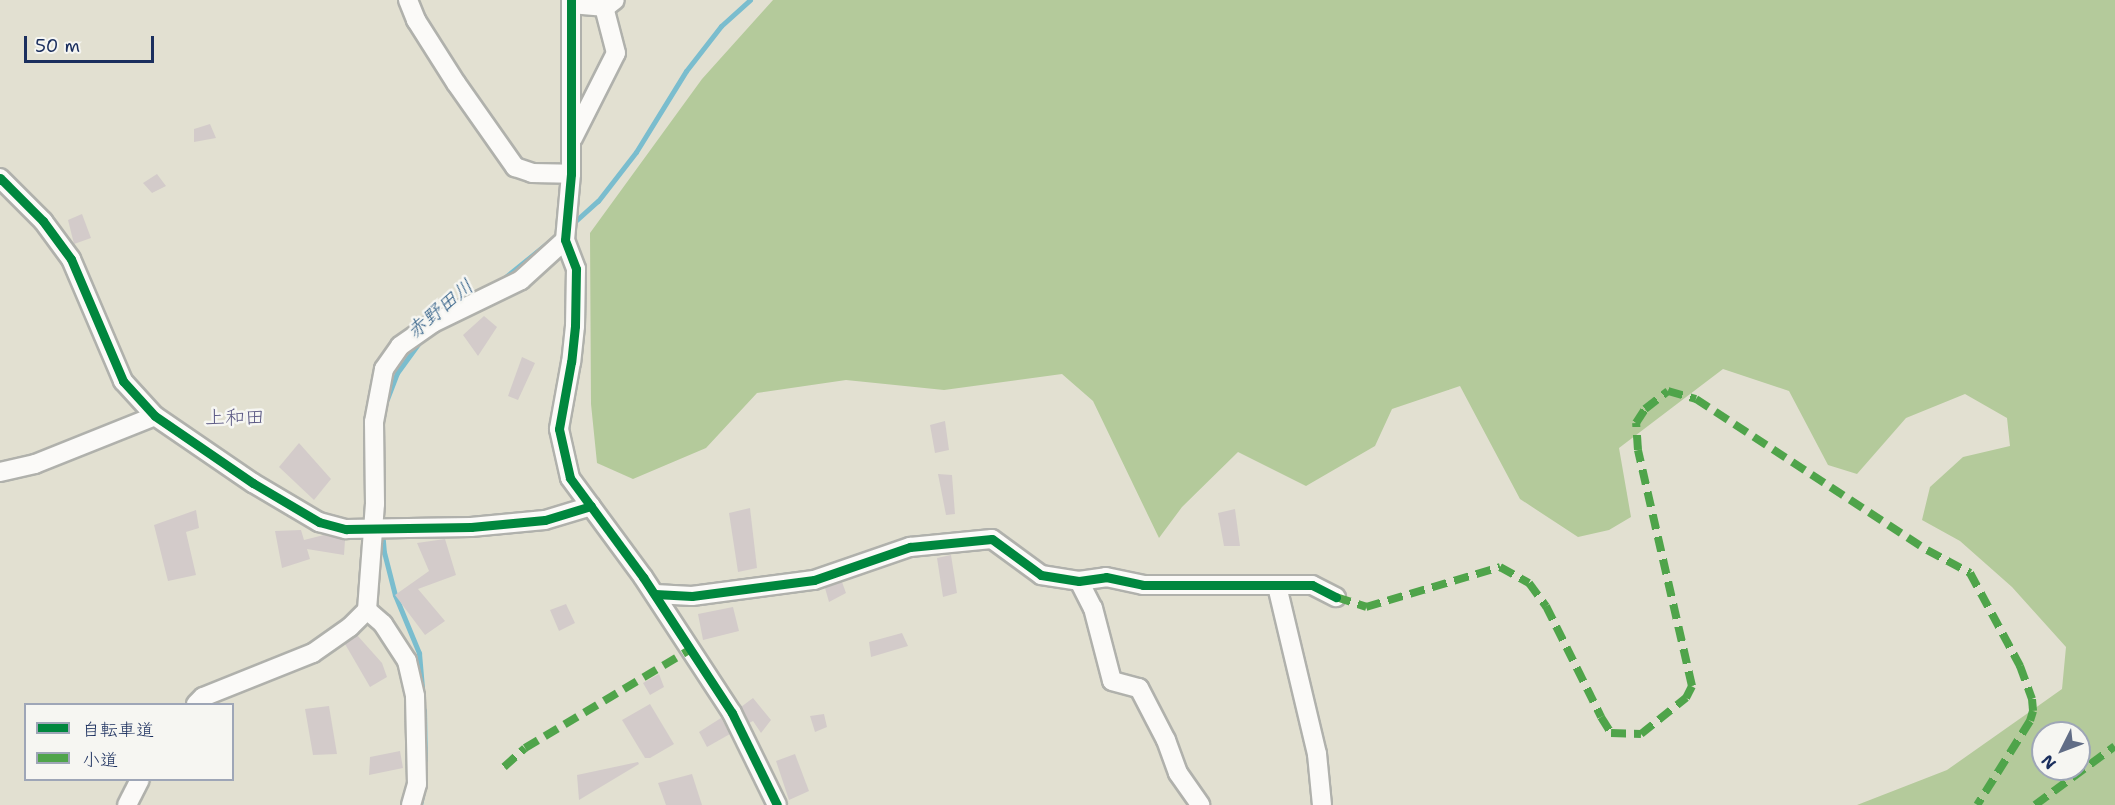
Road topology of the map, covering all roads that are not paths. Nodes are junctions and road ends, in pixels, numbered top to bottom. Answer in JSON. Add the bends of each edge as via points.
{"nodes":[{"id":1,"x":408,"y":0,"type":"edge"},
{"id":2,"x":571,"y":2,"type":"edge"},
{"id":3,"x":610,"y":4,"type":"edge"},
{"id":4,"x":571,"y":143,"type":"junction"},
{"id":5,"x":571,"y":174,"type":"junction"},
{"id":6,"x":0,"y":178,"type":"edge"},
{"id":7,"x":565,"y":240,"type":"junction"},
{"id":8,"x":155,"y":416,"type":"junction"},
{"id":9,"x":0,"y":472,"type":"edge"},
{"id":10,"x":591,"y":506,"type":"junction"},
{"id":11,"x":371,"y":529,"type":"junction"},
{"id":12,"x":1079,"y":581,"type":"junction"},
{"id":13,"x":1276,"y":586,"type":"junction"},
{"id":14,"x":654,"y":594,"type":"junction"},
{"id":15,"x":1336,"y":597,"type":"dead end"},
{"id":16,"x":367,"y":610,"type":"junction"},
{"id":17,"x":198,"y":703,"type":"edge"},
{"id":18,"x":139,"y":781,"type":"edge"},
{"id":19,"x":127,"y":805,"type":"edge"},
{"id":20,"x":411,"y":805,"type":"edge"},
{"id":21,"x":777,"y":805,"type":"edge"},
{"id":22,"x":1200,"y":805,"type":"edge"},
{"id":23,"x":1322,"y":805,"type":"edge"}],
"edges":[{"from":1,"to":5,"type":"street","via":[[416,20],[456,83],[515,167],[532,173]]},
{"from":2,"to":3,"type":"street"},
{"from":2,"to":4,"type":"street"},
{"from":3,"to":4,"type":"street","via":[[616,53]]},
{"from":4,"to":5,"type":"street"},
{"from":5,"to":7,"type":"street"},
{"from":6,"to":8,"type":"street","via":[[43,220],[71,259],[123,381]]},
{"from":7,"to":10,"type":"street","via":[[576,269],[575,326],[559,429],[570,478]]},
{"from":7,"to":11,"type":"street","via":[[521,280],[433,322],[394,354],[384,369],[374,422],[375,504]]},
{"from":8,"to":9,"type":"street","via":[[35,464]]},
{"from":8,"to":11,"type":"street","via":[[253,483],[319,522],[346,529]]},
{"from":10,"to":11,"type":"street","via":[[545,520],[471,527]]},
{"from":10,"to":14,"type":"street"},
{"from":11,"to":16,"type":"street"},
{"from":12,"to":13,"type":"street","via":[[1106,577],[1143,585]]},
{"from":12,"to":14,"type":"street","via":[[1041,575],[992,539],[910,547],[814,580],[692,596]]},
{"from":12,"to":22,"type":"street","via":[[1093,608],[1112,681],[1139,688],[1178,773]]},
{"from":13,"to":15,"type":"street","via":[[1312,585]]},
{"from":13,"to":23,"type":"street","via":[[1317,754]]},
{"from":14,"to":21,"type":"street","via":[[732,713]]},
{"from":16,"to":17,"type":"street","via":[[313,653],[203,697]]},
{"from":16,"to":20,"type":"street","via":[[382,624],[407,661],[415,696],[417,784]]},
{"from":18,"to":19,"type":"street"}]}
